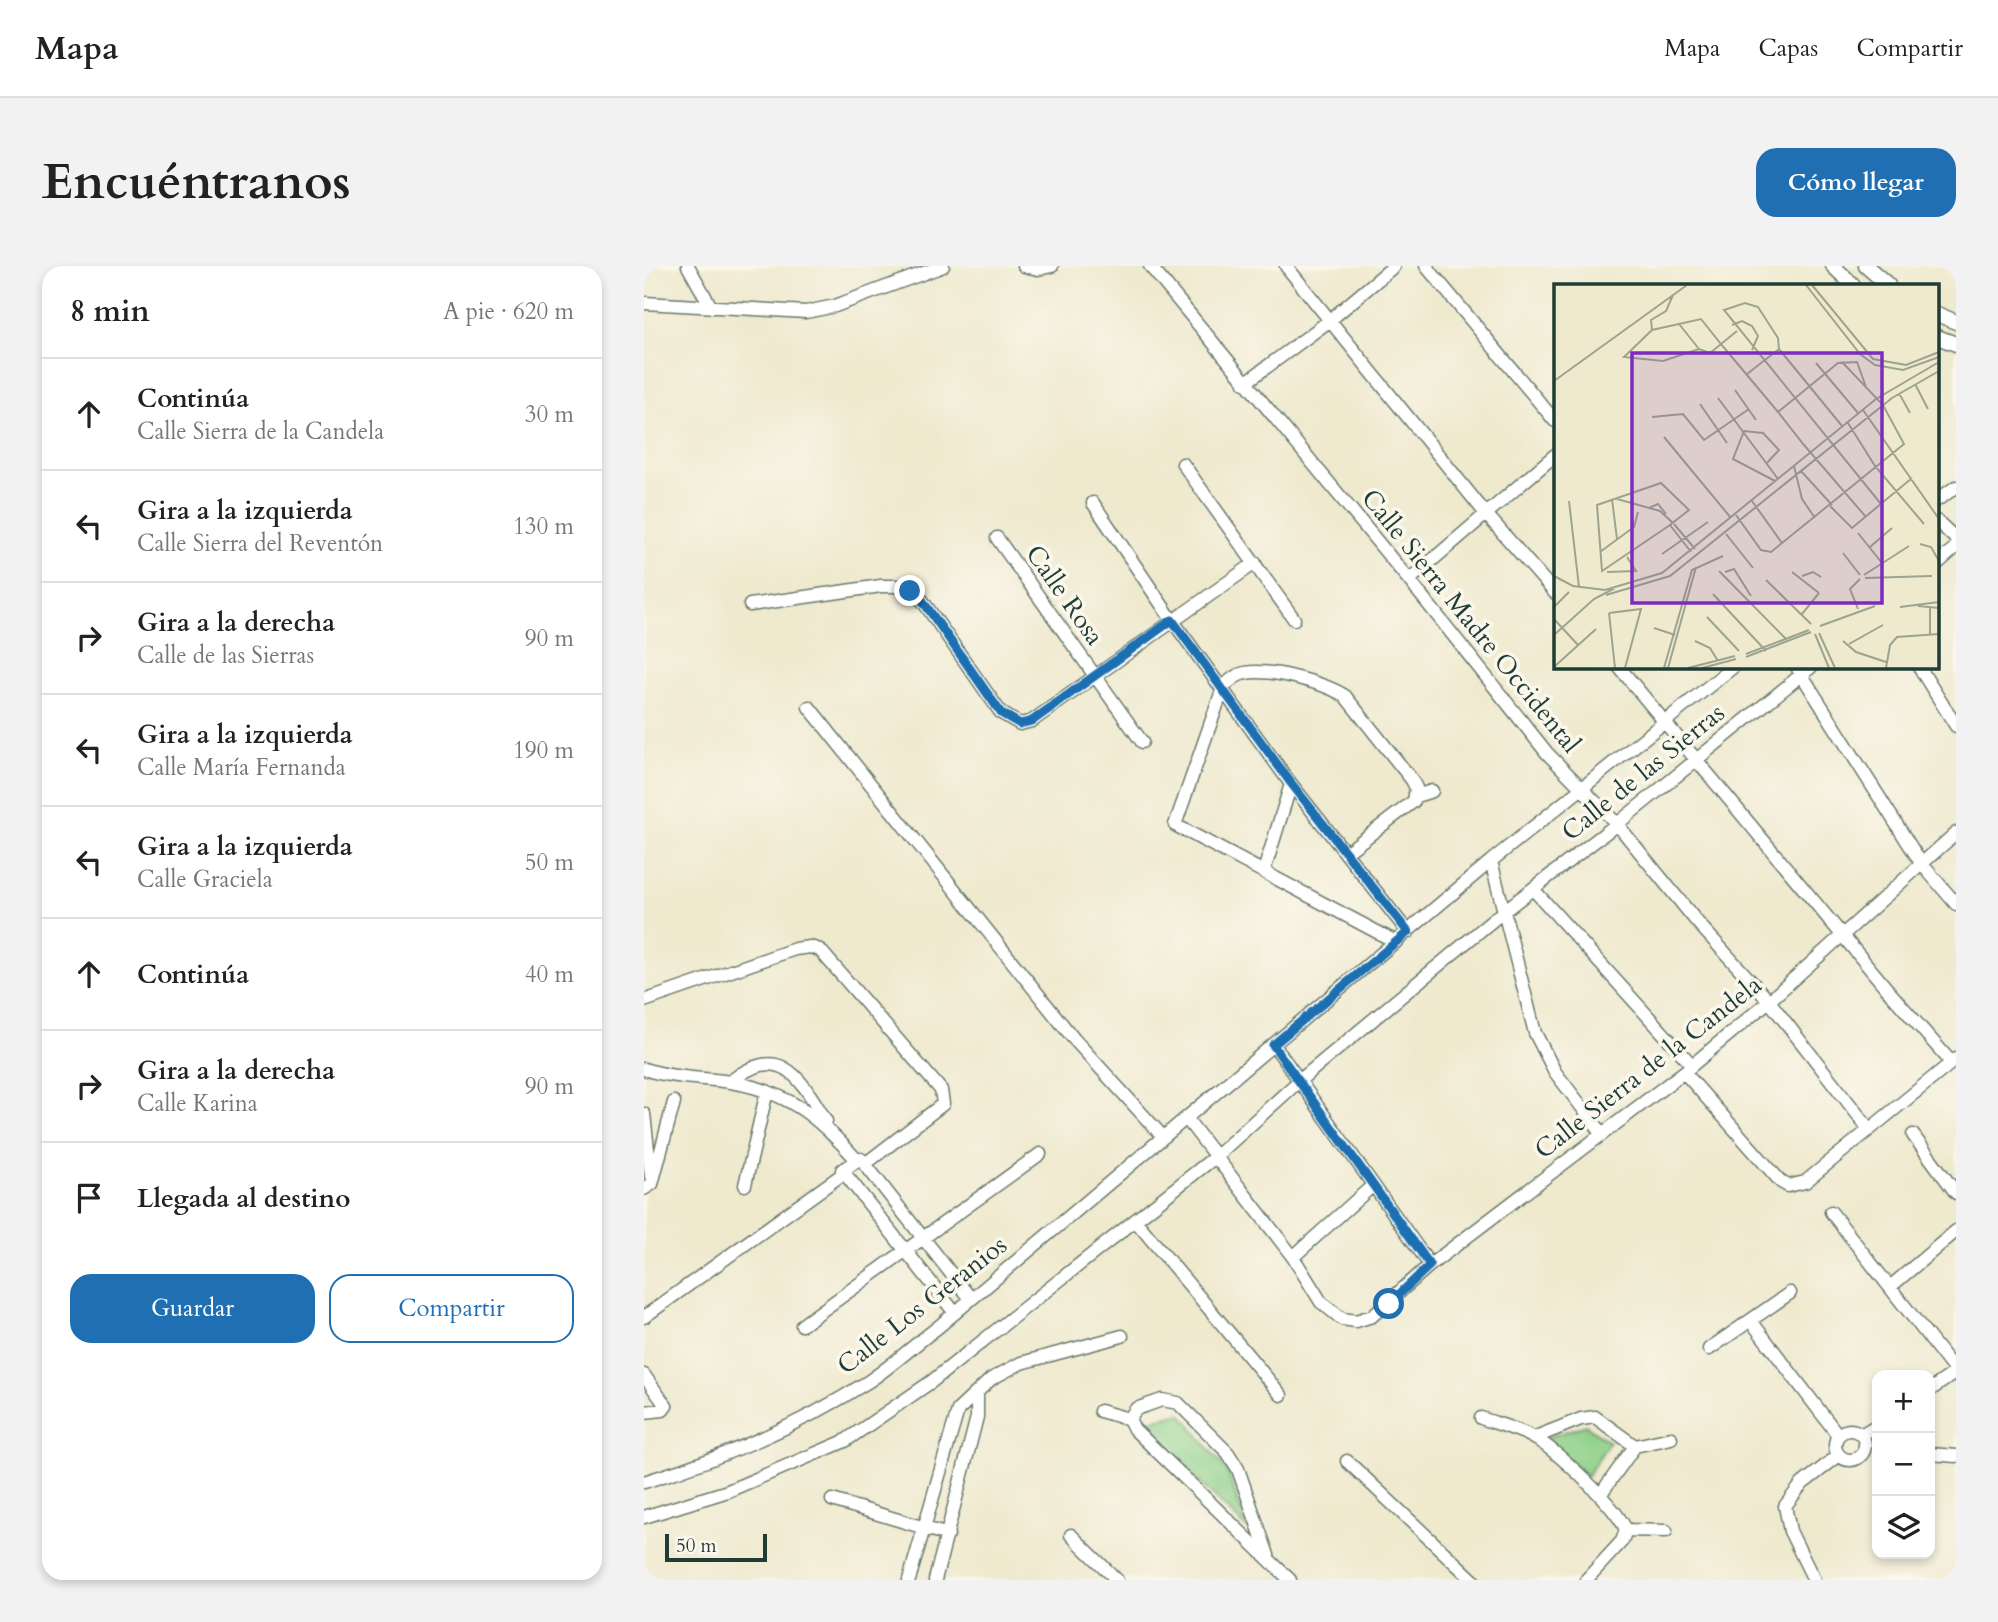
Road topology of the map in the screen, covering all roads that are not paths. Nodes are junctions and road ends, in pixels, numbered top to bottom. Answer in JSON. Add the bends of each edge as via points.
{"nodes":[{"id":1,"x":688,"y":266,"type":"edge"},
{"id":2,"x":943,"y":266,"type":"edge"},
{"id":3,"x":1024,"y":266,"type":"edge"},
{"id":4,"x":1052,"y":266,"type":"edge"},
{"id":5,"x":1150,"y":266,"type":"edge"},
{"id":6,"x":1286,"y":266,"type":"edge"},
{"id":7,"x":1394,"y":266,"type":"edge"},
{"id":8,"x":1426,"y":266,"type":"edge"},
{"id":9,"x":1833,"y":266,"type":"edge"},
{"id":10,"x":1866,"y":266,"type":"edge"},
{"id":11,"x":1852,"y":284,"type":"edge"},
{"id":12,"x":1887,"y":284,"type":"edge"},
{"id":13,"x":644,"y":303,"type":"edge"},
{"id":14,"x":711,"y":307,"type":"junction"},
{"id":15,"x":1938,"y":314,"type":"edge"},
{"id":16,"x":1329,"y":321,"type":"junction"},
{"id":17,"x":1956,"y":322,"type":"edge"},
{"id":18,"x":1938,"y":337,"type":"edge"},
{"id":19,"x":1956,"y":344,"type":"edge"},
{"id":20,"x":1245,"y":383,"type":"junction"},
{"id":21,"x":1554,"y":420,"type":"edge"},
{"id":22,"x":1554,"y":456,"type":"edge"},
{"id":23,"x":1183,"y":464,"type":"dead end"},
{"id":24,"x":1956,"y":487,"type":"edge"},
{"id":25,"x":1938,"y":499,"type":"edge"},
{"id":26,"x":1093,"y":503,"type":"dead end"},
{"id":27,"x":1486,"y":514,"type":"junction"},
{"id":28,"x":1938,"y":522,"type":"edge"},
{"id":29,"x":997,"y":538,"type":"dead end"},
{"id":30,"x":1956,"y":539,"type":"edge"},
{"id":31,"x":1956,"y":547,"type":"edge"},
{"id":32,"x":1255,"y":563,"type":"junction"},
{"id":33,"x":1938,"y":563,"type":"edge"},
{"id":34,"x":1409,"y":580,"type":"junction"},
{"id":35,"x":1554,"y":592,"type":"edge"},
{"id":36,"x":750,"y":605,"type":"dead end"},
{"id":37,"x":1294,"y":619,"type":"dead end"},
{"id":38,"x":1172,"y":620,"type":"junction"},
{"id":39,"x":1620,"y":668,"type":"edge"},
{"id":40,"x":1732,"y":668,"type":"edge"},
{"id":41,"x":1920,"y":668,"type":"edge"},
{"id":42,"x":1803,"y":669,"type":"edge"},
{"id":43,"x":1095,"y":678,"type":"junction"},
{"id":44,"x":1223,"y":688,"type":"junction"},
{"id":45,"x":809,"y":708,"type":"dead end"},
{"id":46,"x":1667,"y":722,"type":"junction"},
{"id":47,"x":1956,"y":726,"type":"edge"},
{"id":48,"x":1142,"y":742,"type":"dead end"},
{"id":49,"x":1697,"y":757,"type":"junction"},
{"id":50,"x":1291,"y":783,"type":"junction"},
{"id":51,"x":1584,"y":789,"type":"junction"},
{"id":52,"x":1432,"y":790,"type":"dead end"},
{"id":53,"x":1416,"y":796,"type":"junction"},
{"id":54,"x":1617,"y":824,"type":"junction"},
{"id":55,"x":1175,"y":825,"type":"junction"},
{"id":56,"x":1956,"y":833,"type":"edge"},
{"id":57,"x":1170,"y":838,"type":"dead end"},
{"id":58,"x":1347,"y":852,"type":"junction"},
{"id":59,"x":1491,"y":862,"type":"junction"},
{"id":60,"x":1921,"y":863,"type":"junction"},
{"id":61,"x":1264,"y":871,"type":"junction"},
{"id":62,"x":1533,"y":889,"type":"junction"},
{"id":63,"x":1956,"y":904,"type":"edge"},
{"id":64,"x":1504,"y":911,"type":"junction"},
{"id":65,"x":1408,"y":932,"type":"junction"},
{"id":66,"x":1842,"y":935,"type":"junction"},
{"id":67,"x":1396,"y":943,"type":"junction"},
{"id":68,"x":644,"y":1001,"type":"edge"},
{"id":69,"x":1769,"y":1001,"type":"junction"},
{"id":70,"x":1273,"y":1045,"type":"junction"},
{"id":71,"x":1954,"y":1060,"type":"edge"},
{"id":72,"x":1688,"y":1068,"type":"junction"},
{"id":73,"x":644,"y":1069,"type":"edge"},
{"id":74,"x":730,"y":1082,"type":"junction"},
{"id":75,"x":1299,"y":1082,"type":"junction"},
{"id":76,"x":767,"y":1091,"type":"junction"},
{"id":77,"x":674,"y":1102,"type":"dead end"},
{"id":78,"x":644,"y":1114,"type":"edge"},
{"id":79,"x":1186,"y":1118,"type":"junction"},
{"id":80,"x":1869,"y":1129,"type":"junction"},
{"id":81,"x":1601,"y":1132,"type":"junction"},
{"id":82,"x":834,"y":1135,"type":"junction"},
{"id":83,"x":1913,"y":1135,"type":"dead end"},
{"id":84,"x":1163,"y":1137,"type":"junction"},
{"id":85,"x":1040,"y":1154,"type":"dead end"},
{"id":86,"x":1214,"y":1157,"type":"junction"},
{"id":87,"x":860,"y":1162,"type":"junction"},
{"id":88,"x":844,"y":1172,"type":"junction"},
{"id":89,"x":745,"y":1185,"type":"dead end"},
{"id":90,"x":648,"y":1186,"type":"edge"},
{"id":91,"x":1371,"y":1187,"type":"junction"},
{"id":92,"x":1956,"y":1193,"type":"edge"},
{"id":93,"x":1831,"y":1212,"type":"dead end"},
{"id":94,"x":1135,"y":1220,"type":"junction"},
{"id":95,"x":1956,"y":1231,"type":"edge"},
{"id":96,"x":924,"y":1236,"type":"junction"},
{"id":97,"x":906,"y":1250,"type":"junction"},
{"id":98,"x":1293,"y":1256,"type":"junction"},
{"id":99,"x":1430,"y":1265,"type":"junction"},
{"id":100,"x":1890,"y":1287,"type":"junction"},
{"id":101,"x":1790,"y":1293,"type":"dead end"},
{"id":102,"x":971,"y":1299,"type":"junction"},
{"id":103,"x":955,"y":1313,"type":"junction"},
{"id":104,"x":644,"y":1317,"type":"edge"},
{"id":105,"x":1751,"y":1321,"type":"junction"},
{"id":106,"x":802,"y":1325,"type":"dead end"},
{"id":107,"x":1122,"y":1336,"type":"dead end"},
{"id":108,"x":1709,"y":1349,"type":"dead end"},
{"id":109,"x":1956,"y":1372,"type":"edge"},
{"id":110,"x":644,"y":1375,"type":"edge"},
{"id":111,"x":1935,"y":1387,"type":"edge"},
{"id":112,"x":977,"y":1392,"type":"junction"},
{"id":113,"x":1281,"y":1395,"type":"dead end"},
{"id":114,"x":1100,"y":1411,"type":"dead end"},
{"id":115,"x":644,"y":1412,"type":"edge"},
{"id":116,"x":1481,"y":1418,"type":"dead end"},
{"id":117,"x":1129,"y":1419,"type":"junction"},
{"id":118,"x":1872,"y":1428,"type":"edge"},
{"id":119,"x":1838,"y":1435,"type":"junction"},
{"id":120,"x":1861,"y":1435,"type":"junction"},
{"id":121,"x":1533,"y":1438,"type":"junction"},
{"id":122,"x":1671,"y":1438,"type":"dead end"},
{"id":123,"x":1635,"y":1446,"type":"junction"},
{"id":124,"x":1871,"y":1451,"type":"edge"},
{"id":125,"x":1935,"y":1454,"type":"edge"},
{"id":126,"x":1838,"y":1456,"type":"junction"},
{"id":127,"x":1956,"y":1456,"type":"edge"},
{"id":128,"x":1347,"y":1461,"type":"dead end"},
{"id":129,"x":644,"y":1482,"type":"edge"},
{"id":130,"x":1600,"y":1495,"type":"junction"},
{"id":131,"x":832,"y":1500,"type":"dead end"},
{"id":132,"x":644,"y":1517,"type":"edge"},
{"id":133,"x":924,"y":1528,"type":"junction"},
{"id":134,"x":1626,"y":1530,"type":"junction"},
{"id":135,"x":1666,"y":1531,"type":"dead end"},
{"id":136,"x":948,"y":1535,"type":"junction"},
{"id":137,"x":1071,"y":1535,"type":"dead end"},
{"id":138,"x":1270,"y":1559,"type":"junction"},
{"id":139,"x":909,"y":1580,"type":"edge"},
{"id":140,"x":935,"y":1580,"type":"edge"},
{"id":141,"x":1117,"y":1580,"type":"edge"},
{"id":142,"x":1290,"y":1580,"type":"edge"},
{"id":143,"x":1473,"y":1580,"type":"edge"},
{"id":144,"x":1586,"y":1580,"type":"edge"},
{"id":145,"x":1814,"y":1580,"type":"edge"}],
"edges":[{"from":1,"to":14,"type":"street"},
{"from":2,"to":14,"type":"street","via":[[835,306],[806,312]]},
{"from":3,"to":4,"type":"street"},
{"from":5,"to":20,"type":"street","name":"Calle Sierra Madre Occidental"},
{"from":6,"to":16,"type":"street"},
{"from":7,"to":16,"type":"street"},
{"from":8,"to":21,"type":"street"},
{"from":9,"to":11,"type":"street"},
{"from":10,"to":12,"type":"street"},
{"from":13,"to":14,"type":"street"},
{"from":15,"to":17,"type":"street"},
{"from":16,"to":20,"type":"street"},
{"from":16,"to":27,"type":"street"},
{"from":18,"to":19,"type":"street"},
{"from":20,"to":34,"type":"street","name":"Calle Sierra Madre Occidental"},
{"from":22,"to":27,"type":"street"},
{"from":23,"to":32,"type":"street"},
{"from":24,"to":25,"type":"street"},
{"from":26,"to":38,"type":"street"},
{"from":27,"to":34,"type":"street"},
{"from":27,"to":35,"type":"street"},
{"from":28,"to":30,"type":"street"},
{"from":29,"to":43,"type":"street","name":"Calle Rosa"},
{"from":31,"to":33,"type":"street"},
{"from":32,"to":37,"type":"street"},
{"from":32,"to":38,"type":"street"},
{"from":34,"to":51,"type":"street","name":"Calle Sierra Madre Occidental","via":[[1546,753]]},
{"from":36,"to":43,"type":"street","via":[[881,586],[910,591],[922,600],[1001,713],[1020,724],[1032,721]]},
{"from":38,"to":43,"type":"street"},
{"from":38,"to":44,"type":"street"},
{"from":39,"to":46,"type":"street"},
{"from":40,"to":46,"type":"street","name":"Calle de las Sierras"},
{"from":41,"to":47,"type":"street"},
{"from":42,"to":49,"type":"street","name":"Calle de las Sierras"},
{"from":42,"to":60,"type":"street"},
{"from":43,"to":48,"type":"street","name":"Calle Rosa"},
{"from":44,"to":50,"type":"street"},
{"from":44,"to":53,"type":"street","via":[[1231,679],[1256,672],[1332,688],[1345,696],[1412,780]]},
{"from":44,"to":55,"type":"street"},
{"from":45,"to":84,"type":"street","via":[[1073,1038]]},
{"from":46,"to":49,"type":"street"},
{"from":46,"to":51,"type":"street","name":"Calle de las Sierras"},
{"from":49,"to":54,"type":"street","name":"Calle de las Sierras"},
{"from":49,"to":66,"type":"street"},
{"from":50,"to":58,"type":"street"},
{"from":50,"to":61,"type":"street"},
{"from":51,"to":54,"type":"street","name":"Calle Sierra Madre Occidental"},
{"from":51,"to":59,"type":"street","name":"Calle de las Sierras"},
{"from":52,"to":53,"type":"street"},
{"from":53,"to":58,"type":"street"},
{"from":54,"to":62,"type":"street","name":"Calle de las Sierras"},
{"from":54,"to":69,"type":"street","name":"Calle Sierra Madre Occidental"},
{"from":55,"to":57,"type":"street"},
{"from":55,"to":61,"type":"street"},
{"from":56,"to":60,"type":"street","name":"Calle Sierra de la Candela"},
{"from":58,"to":65,"type":"street"},
{"from":59,"to":64,"type":"street"},
{"from":59,"to":65,"type":"street","name":"Calle de las Sierras"},
{"from":60,"to":63,"type":"street"},
{"from":60,"to":66,"type":"street","name":"Calle Sierra de la Candela"},
{"from":61,"to":67,"type":"street"},
{"from":62,"to":64,"type":"street","name":"Calle de las Sierras"},
{"from":62,"to":72,"type":"street"},
{"from":64,"to":75,"type":"street","name":"Calle de las Sierras"},
{"from":64,"to":81,"type":"street","via":[[1535,1033],[1545,1055]]},
{"from":65,"to":67,"type":"street","name":"Calle de las Sierras"},
{"from":66,"to":69,"type":"street","name":"Calle Sierra de la Candela"},
{"from":66,"to":71,"type":"street"},
{"from":67,"to":70,"type":"street","name":"Calle de las Sierras"},
{"from":68,"to":87,"type":"street","via":[[795,949],[820,950],[943,1097],[943,1104]]},
{"from":69,"to":72,"type":"street","name":"Calle Sierra de la Candela"},
{"from":69,"to":80,"type":"street","name":"Calle Sierra Madre Occidental"},
{"from":70,"to":75,"type":"street"},
{"from":70,"to":79,"type":"street","name":"Calle de las Sierras"},
{"from":71,"to":80,"type":"street"},
{"from":72,"to":80,"type":"street","via":[[1788,1186],[1805,1182]]},
{"from":72,"to":81,"type":"street","name":"Calle Sierra de la Candela"},
{"from":73,"to":74,"type":"street"},
{"from":74,"to":76,"type":"street"},
{"from":74,"to":82,"type":"street","via":[[758,1066],[784,1066]]},
{"from":75,"to":86,"type":"street","name":"Calle de las Sierras"},
{"from":75,"to":91,"type":"street"},
{"from":76,"to":82,"type":"street","via":[[802,1106]]},
{"from":76,"to":89,"type":"street"},
{"from":77,"to":90,"type":"street"},
{"from":78,"to":90,"type":"street"},
{"from":79,"to":84,"type":"street","name":"Calle de las Sierras"},
{"from":79,"to":86,"type":"street"},
{"from":81,"to":99,"type":"street","name":"Calle Sierra de la Candela"},
{"from":82,"to":87,"type":"street"},
{"from":83,"to":92,"type":"street"},
{"from":84,"to":102,"type":"street","name":"Calle Los Geranios"},
{"from":85,"to":96,"type":"street"},
{"from":86,"to":94,"type":"street","name":"Calle de las Sierras"},
{"from":86,"to":98,"type":"street"},
{"from":87,"to":88,"type":"street"},
{"from":87,"to":96,"type":"street"},
{"from":88,"to":97,"type":"street"},
{"from":88,"to":104,"type":"street"},
{"from":91,"to":98,"type":"street"},
{"from":91,"to":99,"type":"street"},
{"from":93,"to":100,"type":"street"},
{"from":94,"to":113,"type":"street"},
{"from":94,"to":132,"type":"street","name":"Calle de las Sierras","via":[[931,1382],[845,1441],[728,1491]]},
{"from":95,"to":100,"type":"street"},
{"from":96,"to":97,"type":"street"},
{"from":96,"to":102,"type":"street"},
{"from":97,"to":103,"type":"street"},
{"from":97,"to":106,"type":"street"},
{"from":98,"to":99,"type":"street","name":"Calle Sierra de la Candela","via":[[1332,1312],[1356,1321],[1389,1304]]},
{"from":100,"to":109,"type":"street"},
{"from":101,"to":105,"type":"street"},
{"from":102,"to":103,"type":"street","name":"Calle Los Geranios"},
{"from":103,"to":129,"type":"street","name":"Calle Los Geranios","via":[[870,1380],[800,1421],[717,1460]]},
{"from":105,"to":108,"type":"street"},
{"from":105,"to":119,"type":"street"},
{"from":107,"to":112,"type":"street","via":[[1021,1363]]},
{"from":109,"to":111,"type":"street"},
{"from":110,"to":115,"type":"street","via":[[666,1406]]},
{"from":112,"to":133,"type":"street","via":[[958,1410]]},
{"from":112,"to":136,"type":"street","via":[[977,1417]]},
{"from":114,"to":117,"type":"street"},
{"from":116,"to":121,"type":"street"},
{"from":117,"to":138,"type":"street","via":[[1134,1429]]},
{"from":117,"to":138,"type":"street","via":[[1136,1409],[1162,1400],[1178,1403],[1238,1469]]},
{"from":118,"to":120,"type":"street"},
{"from":119,"to":120,"type":"street","via":[[1852,1430]]},
{"from":119,"to":126,"type":"street","via":[[1834,1445]]},
{"from":120,"to":124,"type":"street"},
{"from":121,"to":123,"type":"street","via":[[1595,1418]]},
{"from":121,"to":130,"type":"street"},
{"from":122,"to":123,"type":"street"},
{"from":123,"to":130,"type":"street"},
{"from":124,"to":126,"type":"street","via":[[1853,1460]]},
{"from":125,"to":127,"type":"street"},
{"from":126,"to":145,"type":"street","via":[[1801,1484],[1785,1506],[1790,1531]]},
{"from":128,"to":143,"type":"street"},
{"from":130,"to":134,"type":"street"},
{"from":131,"to":133,"type":"street"},
{"from":133,"to":136,"type":"street"},
{"from":133,"to":139,"type":"street"},
{"from":134,"to":135,"type":"street"},
{"from":134,"to":144,"type":"street","via":[[1622,1541]]},
{"from":136,"to":140,"type":"street"},
{"from":137,"to":141,"type":"street"},
{"from":138,"to":142,"type":"street"}]}
